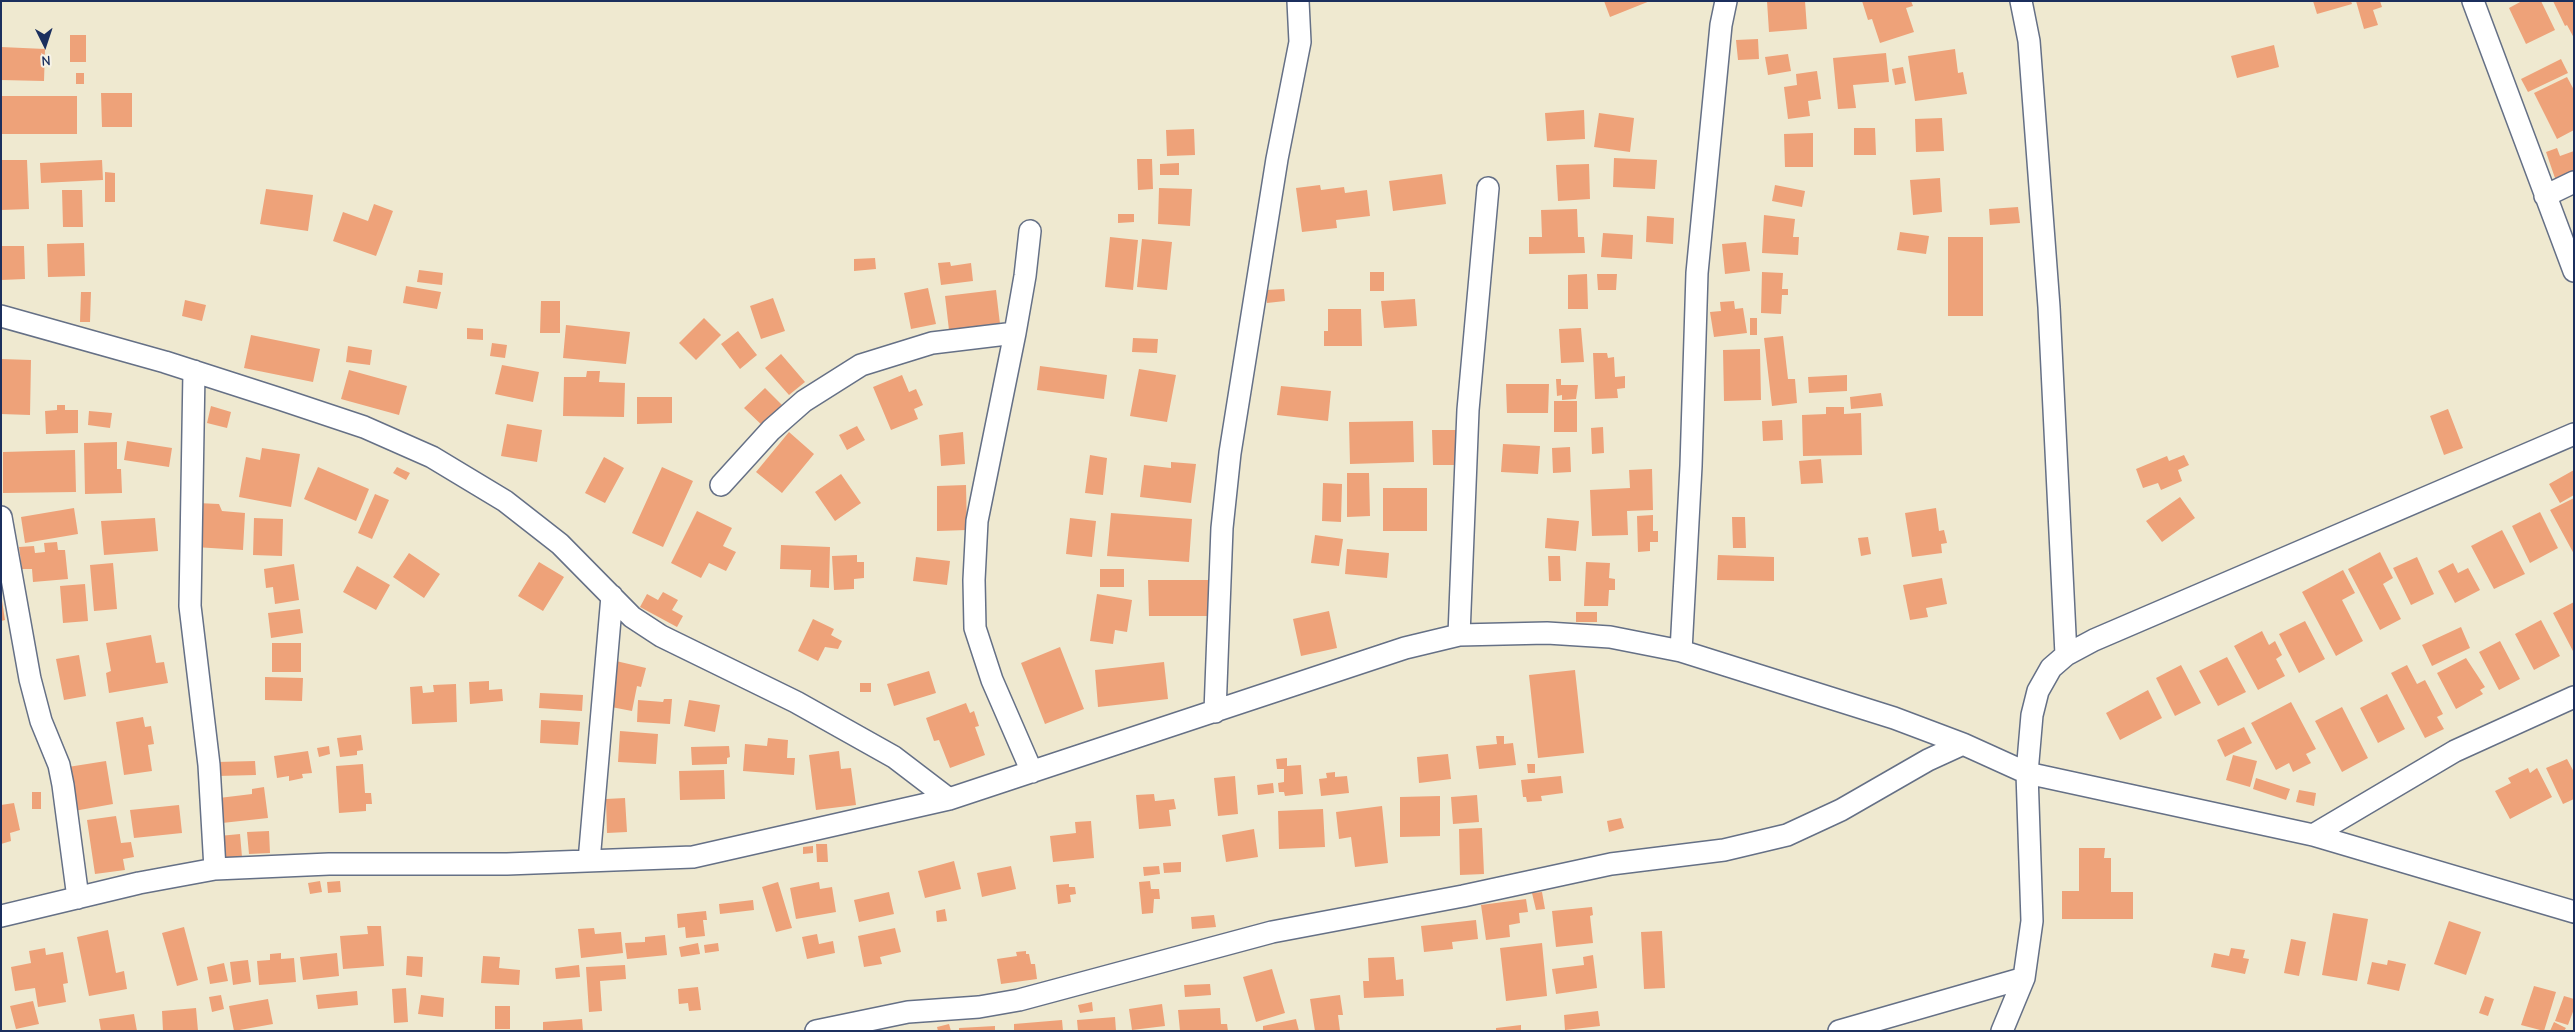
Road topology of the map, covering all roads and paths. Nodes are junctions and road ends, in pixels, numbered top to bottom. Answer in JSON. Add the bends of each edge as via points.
{"nodes":[{"id":1,"x":1298,"y":1,"type":"edge"},
{"id":2,"x":1726,"y":1,"type":"edge"},
{"id":3,"x":2021,"y":1,"type":"edge"},
{"id":4,"x":2473,"y":1,"type":"edge"},
{"id":5,"x":2574,"y":182,"type":"edge"},
{"id":6,"x":1488,"y":188,"type":"dead end"},
{"id":7,"x":2545,"y":196,"type":"junction"},
{"id":8,"x":1030,"y":231,"type":"dead end"},
{"id":9,"x":2574,"y":271,"type":"edge"},
{"id":10,"x":1,"y":316,"type":"edge"},
{"id":11,"x":1015,"y":333,"type":"junction"},
{"id":12,"x":194,"y":372,"type":"junction"},
{"id":13,"x":2574,"y":434,"type":"edge"},
{"id":14,"x":721,"y":485,"type":"dead end"},
{"id":15,"x":1,"y":517,"type":"edge"},
{"id":16,"x":612,"y":596,"type":"junction"},
{"id":17,"x":1460,"y":635,"type":"junction"},
{"id":18,"x":1681,"y":652,"type":"junction"},
{"id":19,"x":2066,"y":655,"type":"junction"},
{"id":20,"x":2574,"y":697,"type":"edge"},
{"id":21,"x":1215,"y":712,"type":"junction"},
{"id":22,"x":1963,"y":744,"type":"junction"},
{"id":23,"x":1032,"y":772,"type":"junction"},
{"id":24,"x":2027,"y":774,"type":"junction"},
{"id":25,"x":949,"y":799,"type":"junction"},
{"id":26,"x":2313,"y":835,"type":"junction"},
{"id":27,"x":589,"y":861,"type":"junction"},
{"id":28,"x":215,"y":869,"type":"junction"},
{"id":29,"x":78,"y":898,"type":"junction"},
{"id":30,"x":2574,"y":912,"type":"edge"},
{"id":31,"x":1,"y":916,"type":"edge"},
{"id":32,"x":2024,"y":978,"type":"junction"},
{"id":33,"x":816,"y":1031,"type":"edge"},
{"id":34,"x":1839,"y":1031,"type":"edge"},
{"id":35,"x":2002,"y":1031,"type":"edge"}],
"edges":[{"from":1,"to":21,"type":"street","via":[[1300,42],[1277,159],[1230,453],[1222,528]]},
{"from":2,"to":18,"type":"street","via":[[1721,24],[1697,273]]},
{"from":3,"to":19,"type":"street","via":[[2029,41],[2049,307]]},
{"from":4,"to":7,"type":"street"},
{"from":5,"to":7,"type":"street"},
{"from":6,"to":17,"type":"street","via":[[1468,410]]},
{"from":7,"to":9,"type":"street"},
{"from":8,"to":11,"type":"street"},
{"from":10,"to":12,"type":"street"},
{"from":11,"to":14,"type":"street","via":[[932,343],[861,365],[804,401],[771,430]]},
{"from":11,"to":23,"type":"street","via":[[977,521],[975,628],[992,680]]},
{"from":12,"to":16,"type":"street","via":[[364,427],[432,457],[504,501],[560,544]]},
{"from":12,"to":28,"type":"street","via":[[190,606],[209,765]]},
{"from":13,"to":19,"type":"street","via":[[2094,640]]},
{"from":15,"to":29,"type":"street","via":[[30,679],[41,721],[59,765]]},
{"from":16,"to":25,"type":"street","via":[[632,617],[661,636],[796,702],[894,757]]},
{"from":16,"to":27,"type":"street"},
{"from":17,"to":18,"type":"street","via":[[1547,633],[1610,637]]},
{"from":17,"to":21,"type":"street","via":[[1405,648]]},
{"from":18,"to":22,"type":"street","via":[[1894,718]]},
{"from":19,"to":24,"type":"street","via":[[2051,668],[2038,691],[2032,715]]},
{"from":20,"to":26,"type":"street","via":[[2455,751]]},
{"from":21,"to":23,"type":"street"},
{"from":22,"to":24,"type":"street"},
{"from":22,"to":33,"type":"street","via":[[1787,836],[1724,850],[1611,864],[1272,932],[1019,1000],[979,1007],[908,1012]]},
{"from":23,"to":25,"type":"street"},
{"from":24,"to":26,"type":"street"},
{"from":24,"to":32,"type":"street","via":[[2032,920]]},
{"from":25,"to":27,"type":"street","via":[[693,857]]},
{"from":26,"to":30,"type":"street"},
{"from":27,"to":28,"type":"street","via":[[329,864]]},
{"from":28,"to":29,"type":"street"},
{"from":29,"to":31,"type":"street"},
{"from":32,"to":34,"type":"street"},
{"from":32,"to":35,"type":"street"}]}
